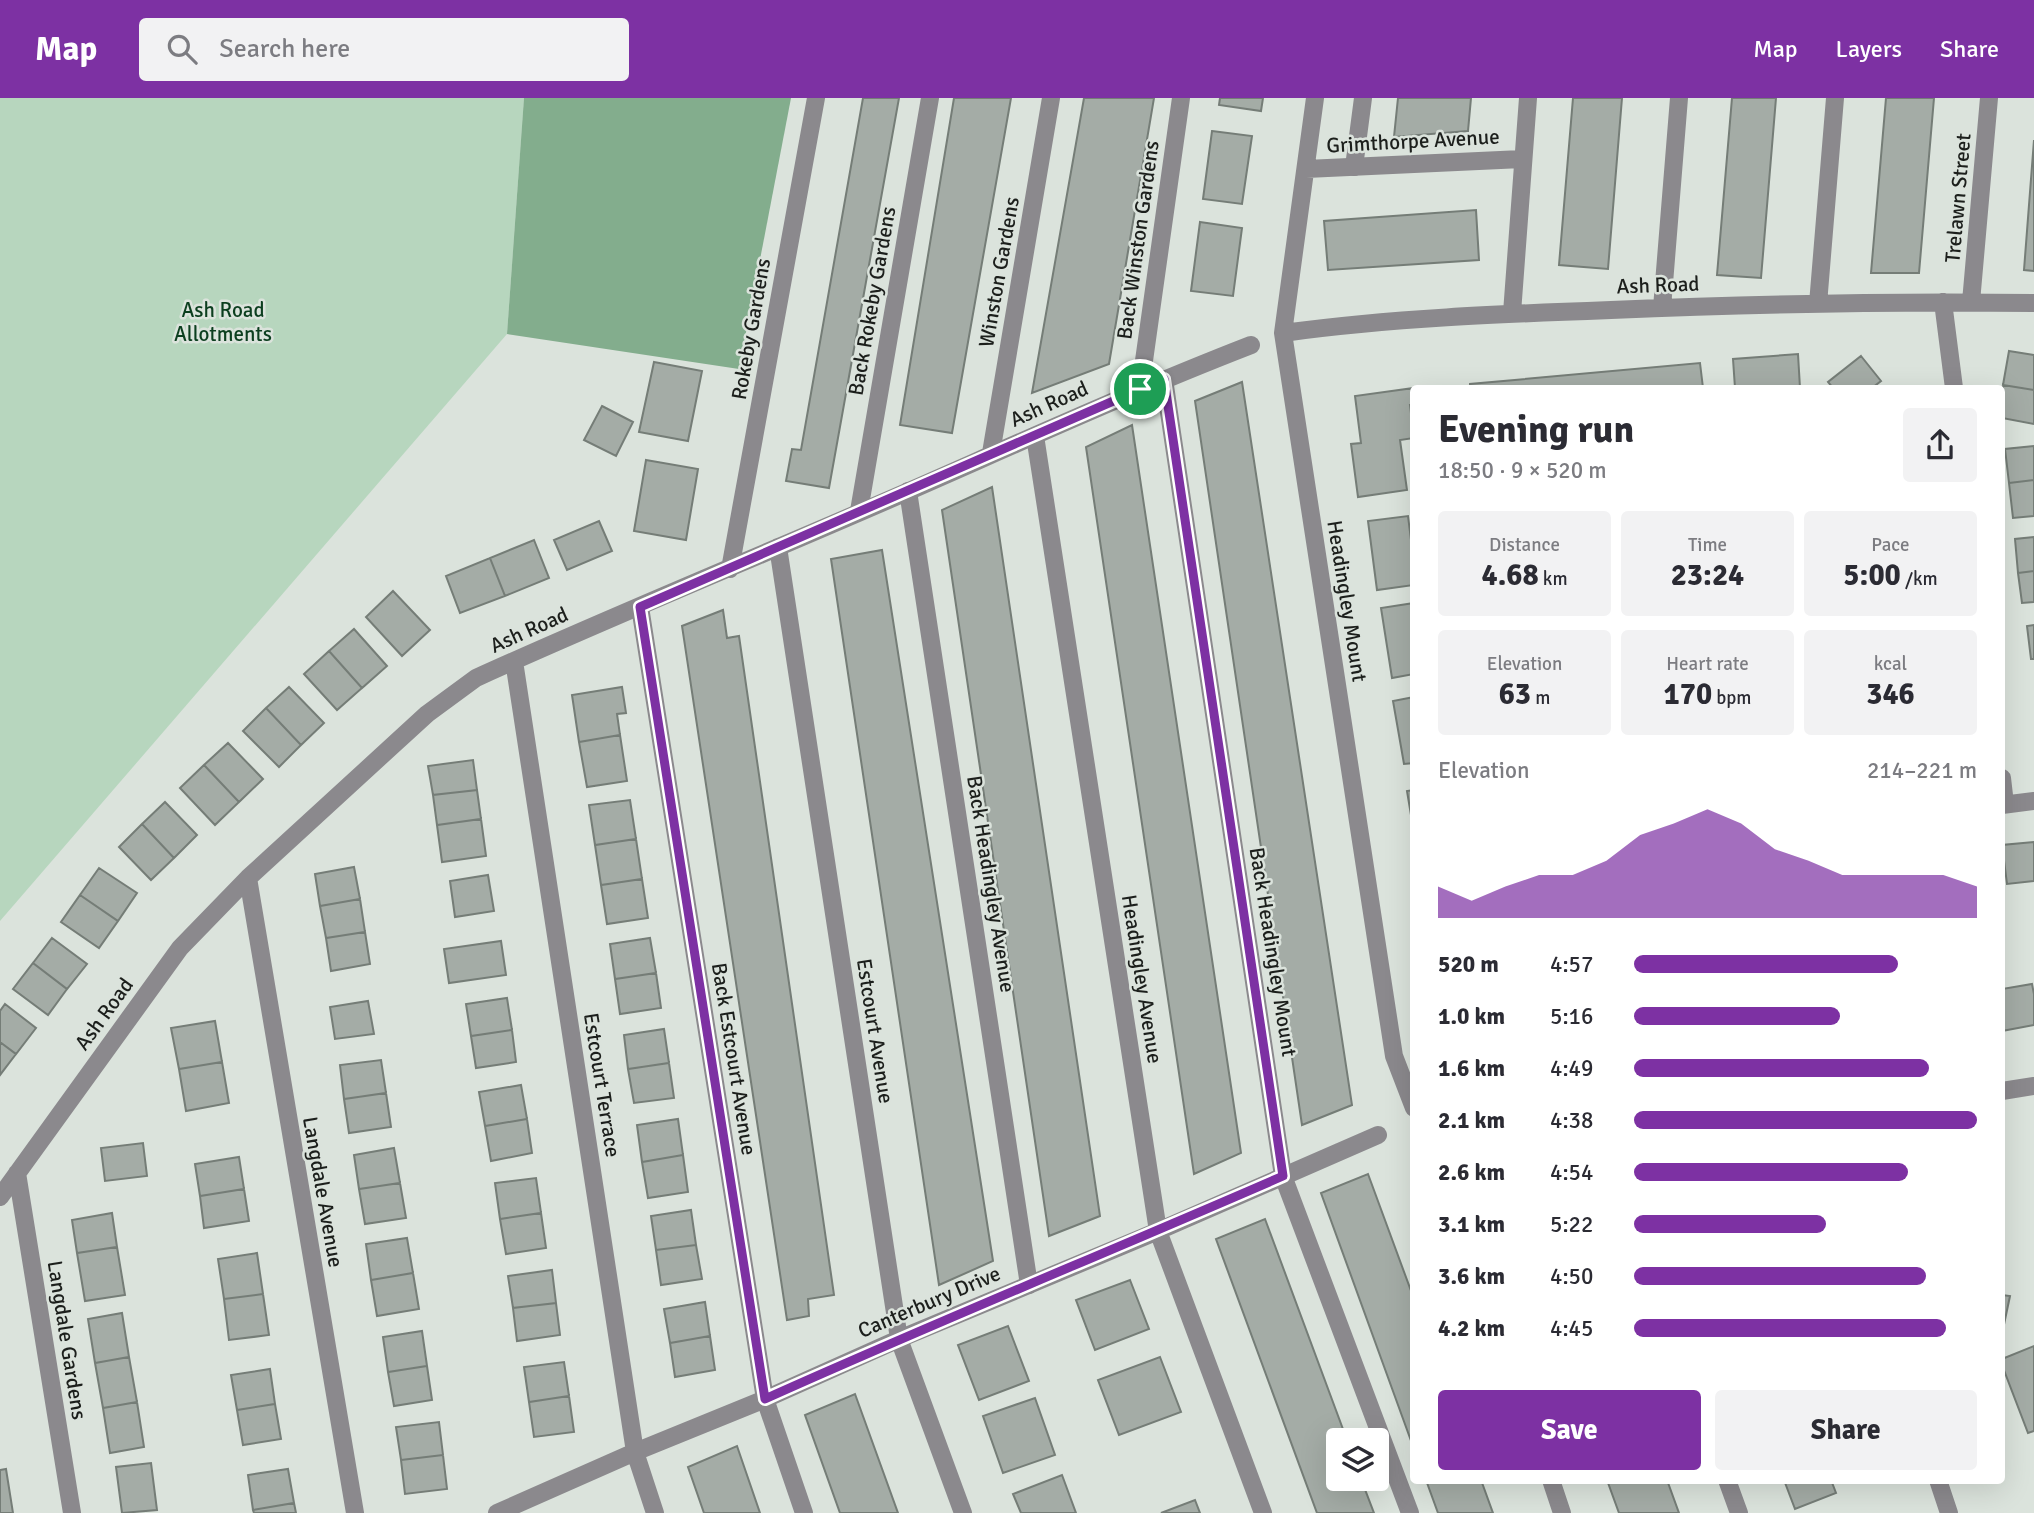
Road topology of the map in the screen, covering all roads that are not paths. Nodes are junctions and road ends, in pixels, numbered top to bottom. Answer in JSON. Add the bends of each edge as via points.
{"nodes":[{"id":1,"x":817,"y":98,"type":"edge"},
{"id":2,"x":930,"y":98,"type":"edge"},
{"id":3,"x":1051,"y":98,"type":"edge"},
{"id":4,"x":1181,"y":98,"type":"edge"},
{"id":5,"x":1315,"y":98,"type":"edge"},
{"id":6,"x":1363,"y":98,"type":"edge"},
{"id":7,"x":1528,"y":98,"type":"edge"},
{"id":8,"x":1679,"y":98,"type":"edge"},
{"id":9,"x":1835,"y":98,"type":"edge"},
{"id":10,"x":1989,"y":98,"type":"edge"},
{"id":11,"x":1522,"y":159,"type":"junction"},
{"id":12,"x":1354,"y":167,"type":"junction"},
{"id":13,"x":1306,"y":169,"type":"junction"},
{"id":14,"x":1943,"y":302,"type":"junction"},
{"id":15,"x":1971,"y":302,"type":"junction"},
{"id":16,"x":2034,"y":303,"type":"edge"},
{"id":17,"x":1818,"y":304,"type":"junction"},
{"id":18,"x":1662,"y":307,"type":"junction"},
{"id":19,"x":1512,"y":313,"type":"junction"},
{"id":20,"x":1283,"y":333,"type":"junction"},
{"id":21,"x":1251,"y":345,"type":"dead end"},
{"id":22,"x":1164,"y":379,"type":"junction"},
{"id":23,"x":1954,"y":385,"type":"edge"},
{"id":24,"x":1140,"y":389,"type":"junction"},
{"id":25,"x":1035,"y":436,"type":"junction"},
{"id":26,"x":991,"y":453,"type":"junction"},
{"id":27,"x":908,"y":491,"type":"junction"},
{"id":28,"x":859,"y":511,"type":"junction"},
{"id":29,"x":778,"y":547,"type":"junction"},
{"id":30,"x":730,"y":569,"type":"junction"},
{"id":31,"x":640,"y":607,"type":"junction"},
{"id":32,"x":514,"y":661,"type":"junction"},
{"id":33,"x":2034,"y":801,"type":"edge"},
{"id":34,"x":2005,"y":804,"type":"edge"},
{"id":35,"x":248,"y":878,"type":"junction"},
{"id":36,"x":2034,"y":1086,"type":"edge"},
{"id":37,"x":2005,"y":1091,"type":"edge"},
{"id":38,"x":1410,"y":1098,"type":"edge"},
{"id":39,"x":1378,"y":1135,"type":"dead end"},
{"id":40,"x":17,"y":1173,"type":"junction"},
{"id":41,"x":1283,"y":1176,"type":"junction"},
{"id":42,"x":0,"y":1197,"type":"edge"},
{"id":43,"x":1158,"y":1231,"type":"junction"},
{"id":44,"x":1029,"y":1284,"type":"junction"},
{"id":45,"x":899,"y":1339,"type":"junction"},
{"id":46,"x":765,"y":1399,"type":"junction"},
{"id":47,"x":635,"y":1452,"type":"junction"},
{"id":48,"x":1552,"y":1484,"type":"edge"},
{"id":49,"x":1728,"y":1484,"type":"edge"},
{"id":50,"x":1939,"y":1484,"type":"edge"},
{"id":51,"x":72,"y":1513,"type":"edge"},
{"id":52,"x":355,"y":1513,"type":"edge"},
{"id":53,"x":500,"y":1513,"type":"edge"},
{"id":54,"x":655,"y":1513,"type":"edge"},
{"id":55,"x":804,"y":1513,"type":"edge"},
{"id":56,"x":963,"y":1513,"type":"edge"},
{"id":57,"x":1263,"y":1513,"type":"edge"},
{"id":58,"x":1410,"y":1513,"type":"edge"},
{"id":59,"x":1562,"y":1513,"type":"edge"},
{"id":60,"x":1739,"y":1513,"type":"edge"},
{"id":61,"x":1949,"y":1513,"type":"edge"}],
"edges":[{"from":1,"to":30,"type":"street","name":"Rokeby Gardens"},
{"from":2,"to":28,"type":"street","name":"Back Rokeby Gardens"},
{"from":3,"to":26,"type":"street","name":"Winston Gardens"},
{"from":4,"to":24,"type":"street","name":"Back Winston Gardens"},
{"from":5,"to":13,"type":"street","name":"Headingley Mount"},
{"from":6,"to":12,"type":"street"},
{"from":7,"to":11,"type":"street"},
{"from":8,"to":18,"type":"street"},
{"from":9,"to":17,"type":"street"},
{"from":10,"to":15,"type":"street","name":"Trelawn Street"},
{"from":11,"to":12,"type":"street","name":"Grimthorpe Avenue"},
{"from":11,"to":19,"type":"street"},
{"from":12,"to":13,"type":"street","name":"Grimthorpe Avenue"},
{"from":13,"to":20,"type":"street","name":"Headingley Mount"},
{"from":14,"to":15,"type":"street","name":"Ash Road"},
{"from":14,"to":17,"type":"street","name":"Ash Road"},
{"from":14,"to":23,"type":"street"},
{"from":15,"to":16,"type":"street","name":"Ash Road"},
{"from":17,"to":18,"type":"street","name":"Ash Road"},
{"from":18,"to":19,"type":"street","name":"Ash Road"},
{"from":19,"to":20,"type":"street","name":"Ash Road","via":[[1354,323]]},
{"from":20,"to":38,"type":"street","name":"Headingley Mount","via":[[1394,1056]]},
{"from":21,"to":22,"type":"street","name":"Ash Road"},
{"from":22,"to":24,"type":"street","name":"Ash Road"},
{"from":22,"to":41,"type":"street","name":"Back Headingley Mount"},
{"from":24,"to":25,"type":"street","name":"Ash Road"},
{"from":25,"to":26,"type":"street","name":"Ash Road"},
{"from":25,"to":43,"type":"street","name":"Headingley Avenue"},
{"from":26,"to":27,"type":"street","name":"Ash Road"},
{"from":27,"to":28,"type":"street","name":"Ash Road"},
{"from":27,"to":44,"type":"street","name":"Back Headingley Avenue"},
{"from":28,"to":29,"type":"street","name":"Ash Road"},
{"from":29,"to":30,"type":"street","name":"Ash Road"},
{"from":29,"to":45,"type":"street","name":"Estcourt Avenue"},
{"from":30,"to":31,"type":"street","name":"Ash Road"},
{"from":31,"to":32,"type":"street","name":"Ash Road"},
{"from":31,"to":46,"type":"street","name":"Back Estcourt Avenue"},
{"from":32,"to":35,"type":"street","name":"Ash Road","via":[[476,678],[427,714]]},
{"from":32,"to":47,"type":"street","name":"Estcourt Terrace"},
{"from":33,"to":34,"type":"street"},
{"from":35,"to":40,"type":"street","name":"Ash Road","via":[[180,948]]},
{"from":35,"to":52,"type":"street","name":"Langdale Avenue"},
{"from":36,"to":37,"type":"street"},
{"from":39,"to":41,"type":"street","name":"Canterbury Drive"},
{"from":40,"to":42,"type":"street","name":"Ash Road"},
{"from":40,"to":51,"type":"street","name":"Langdale Gardens"},
{"from":41,"to":43,"type":"street","name":"Canterbury Drive"},
{"from":41,"to":58,"type":"street","name":"Back Headingley Mount"},
{"from":43,"to":44,"type":"street","name":"Canterbury Drive"},
{"from":43,"to":57,"type":"street","name":"Headingley Avenue"},
{"from":44,"to":45,"type":"street","name":"Canterbury Drive"},
{"from":45,"to":46,"type":"street","name":"Canterbury Drive"},
{"from":45,"to":56,"type":"street","name":"Estcourt Avenue"},
{"from":46,"to":47,"type":"street","name":"Canterbury Drive"},
{"from":46,"to":55,"type":"street","name":"Back Estcourt Avenue"},
{"from":47,"to":53,"type":"street","name":"Canterbury Drive"},
{"from":47,"to":54,"type":"street","name":"Estcourt Terrace"},
{"from":48,"to":59,"type":"street"},
{"from":49,"to":60,"type":"street"},
{"from":50,"to":61,"type":"street"}]}
